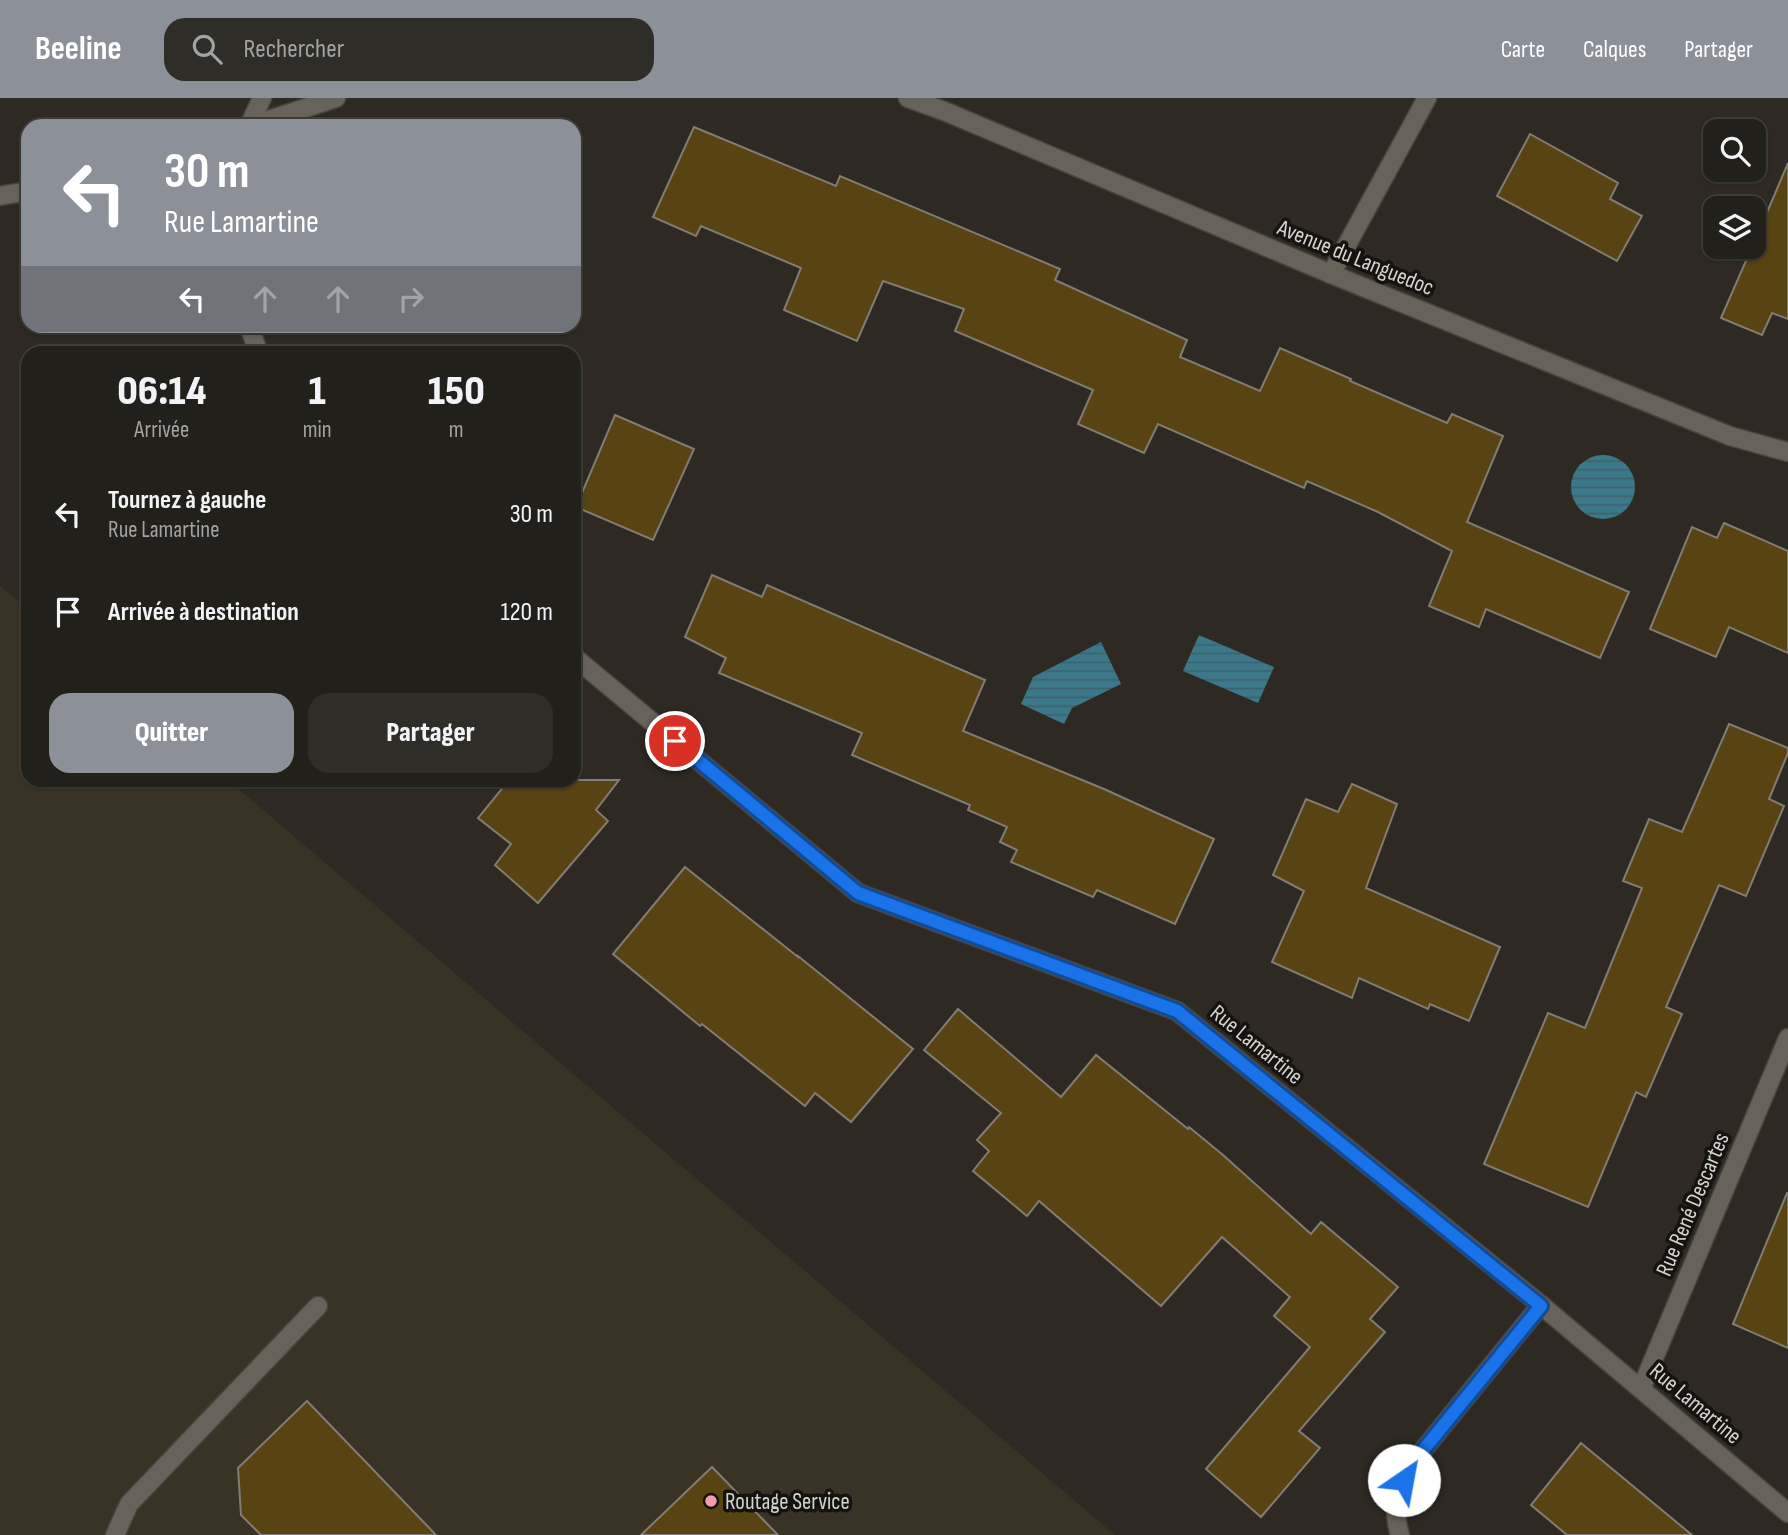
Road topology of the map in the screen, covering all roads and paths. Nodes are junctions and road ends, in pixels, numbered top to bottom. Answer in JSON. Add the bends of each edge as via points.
{"nodes":[{"id":1,"x":262,"y":98,"type":"edge"},
{"id":2,"x":336,"y":98,"type":"edge"},
{"id":3,"x":908,"y":98,"type":"edge"},
{"id":4,"x":1427,"y":98,"type":"edge"},
{"id":5,"x":252,"y":119,"type":"edge"},
{"id":6,"x":271,"y":119,"type":"edge"},
{"id":7,"x":21,"y":192,"type":"edge"},
{"id":8,"x":0,"y":196,"type":"edge"},
{"id":9,"x":1331,"y":274,"type":"junction"},
{"id":10,"x":1788,"y":452,"type":"edge"},
{"id":11,"x":581,"y":663,"type":"edge"},
{"id":12,"x":1788,"y":1038,"type":"edge"},
{"id":13,"x":318,"y":1306,"type":"dead end"},
{"id":14,"x":1541,"y":1306,"type":"junction"},
{"id":15,"x":1641,"y":1389,"type":"junction"},
{"id":16,"x":1788,"y":1513,"type":"edge"},
{"id":17,"x":115,"y":1535,"type":"edge"},
{"id":18,"x":1400,"y":1535,"type":"edge"}],
"edges":[{"from":1,"to":5,"type":"street"},
{"from":2,"to":6,"type":"street"},
{"from":3,"to":9,"type":"street","name":"Avenue du Languedoc"},
{"from":4,"to":9,"type":"street"},
{"from":7,"to":8,"type":"street"},
{"from":9,"to":10,"type":"street","name":"Avenue du Languedoc","via":[[1730,436]]},
{"from":11,"to":14,"type":"street","name":"Rue Lamartine","via":[[858,893],[1177,1011]]},
{"from":12,"to":15,"type":"street","name":"Rue René Descartes"},
{"from":13,"to":17,"type":"street","via":[[129,1504]]},
{"from":14,"to":15,"type":"street","name":"Rue Lamartine"},
{"from":14,"to":18,"type":"street","via":[[1411,1465],[1397,1494]]},
{"from":15,"to":16,"type":"street","name":"Rue Lamartine"}]}
